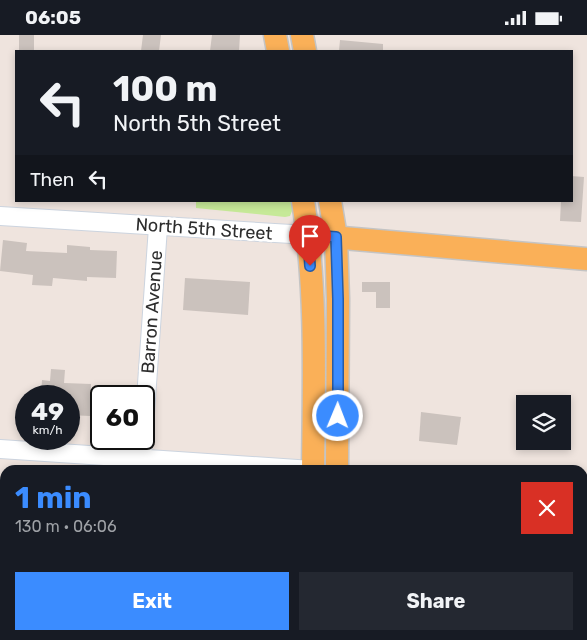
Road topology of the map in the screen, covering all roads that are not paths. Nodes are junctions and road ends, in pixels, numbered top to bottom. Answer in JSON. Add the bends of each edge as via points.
{"nodes":[{"id":1,"x":275,"y":35,"type":"edge"},
{"id":2,"x":302,"y":35,"type":"edge"},
{"id":3,"x":278,"y":50,"type":"edge"},
{"id":4,"x":305,"y":50,"type":"edge"},
{"id":5,"x":303,"y":202,"type":"edge"},
{"id":6,"x":330,"y":202,"type":"edge"},
{"id":7,"x":0,"y":216,"type":"edge"},
{"id":8,"x":158,"y":227,"type":"junction"},
{"id":9,"x":308,"y":235,"type":"junction"},
{"id":10,"x":336,"y":237,"type":"junction"},
{"id":11,"x":587,"y":259,"type":"edge"},
{"id":12,"x":147,"y":385,"type":"edge"},
{"id":13,"x":0,"y":449,"type":"edge"},
{"id":14,"x":142,"y":450,"type":"edge"},
{"id":15,"x":141,"y":465,"type":"edge"},
{"id":16,"x":312,"y":465,"type":"edge"},
{"id":17,"x":337,"y":465,"type":"edge"}],
"edges":[{"from":1,"to":3,"type":"main road"},
{"from":2,"to":4,"type":"main road"},
{"from":5,"to":9,"type":"main road"},
{"from":6,"to":10,"type":"main road"},
{"from":7,"to":8,"type":"street","name":"North 5th Street"},
{"from":8,"to":9,"type":"street","name":"North 5th Street"},
{"from":8,"to":12,"type":"street","name":"Barron Avenue"},
{"from":9,"to":10,"type":"main road","name":"North 5th Street"},
{"from":9,"to":16,"type":"main road","via":[[314,372]]},
{"from":10,"to":11,"type":"main road","name":"North 5th Street"},
{"from":10,"to":17,"type":"main road"},
{"from":13,"to":15,"type":"street"},
{"from":14,"to":15,"type":"street"}]}
